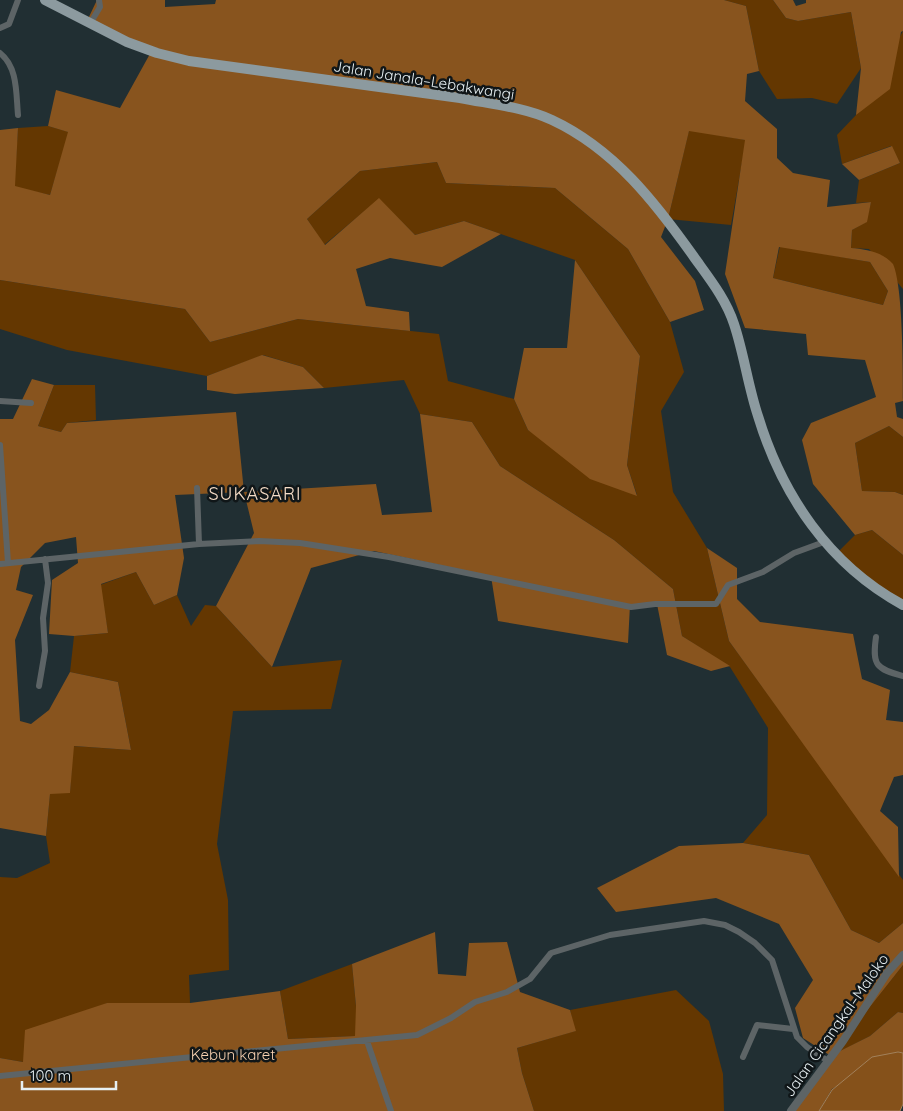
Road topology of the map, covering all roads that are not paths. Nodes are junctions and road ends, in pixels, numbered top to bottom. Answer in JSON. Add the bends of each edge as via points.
{"nodes":[{"id":1,"x":18,"y":0,"type":"edge"},
{"id":2,"x":45,"y":0,"type":"edge"},
{"id":3,"x":99,"y":0,"type":"edge"},
{"id":4,"x":91,"y":22,"type":"junction"},
{"id":5,"x":0,"y":28,"type":"edge"},
{"id":6,"x":0,"y":53,"type":"edge"},
{"id":7,"x":18,"y":116,"type":"dead end"},
{"id":8,"x":0,"y":401,"type":"edge"},
{"id":9,"x":31,"y":403,"type":"dead end"},
{"id":10,"x":0,"y":445,"type":"edge"},
{"id":11,"x":197,"y":488,"type":"dead end"},
{"id":12,"x":824,"y":542,"type":"junction"},
{"id":13,"x":199,"y":544,"type":"junction"},
{"id":14,"x":45,"y":559,"type":"junction"},
{"id":15,"x":8,"y":563,"type":"junction"},
{"id":16,"x":0,"y":564,"type":"edge"},
{"id":17,"x":903,"y":605,"type":"edge"},
{"id":18,"x":876,"y":637,"type":"dead end"},
{"id":19,"x":903,"y":676,"type":"edge"},
{"id":20,"x":39,"y":686,"type":"dead end"},
{"id":21,"x":903,"y":955,"type":"edge"},
{"id":22,"x":793,"y":1029,"type":"junction"},
{"id":23,"x":367,"y":1041,"type":"junction"},
{"id":24,"x":743,"y":1057,"type":"dead end"},
{"id":25,"x":828,"y":1061,"type":"junction"},
{"id":26,"x":0,"y":1076,"type":"edge"},
{"id":27,"x":391,"y":1111,"type":"edge"},
{"id":28,"x":793,"y":1111,"type":"edge"}],
"edges":[{"from":1,"to":5,"type":"street","via":[[9,24]]},
{"from":2,"to":4,"type":"main road","name":"Jalan Janala–Lebakwangi"},
{"from":3,"to":4,"type":"street","via":[[100,7]]},
{"from":4,"to":12,"type":"main road","name":"Jalan Janala–Lebakwangi","via":[[127,42],[189,61],[460,98],[537,115],[595,145],[623,168],[644,192],[675,230],[727,306],[765,437],[800,510]]},
{"from":6,"to":7,"type":"street","via":[[8,59],[15,80]]},
{"from":8,"to":9,"type":"street"},
{"from":10,"to":15,"type":"street"},
{"from":11,"to":13,"type":"street"},
{"from":12,"to":13,"type":"street","via":[[728,585],[716,604],[631,607],[409,561],[300,543]]},
{"from":12,"to":17,"type":"main road","name":"Jalan Janala–Lebakwangi","via":[[884,595]]},
{"from":13,"to":14,"type":"street"},
{"from":14,"to":15,"type":"street"},
{"from":14,"to":20,"type":"street","via":[[48,583],[43,618],[45,651]]},
{"from":15,"to":16,"type":"street"},
{"from":18,"to":19,"type":"street","via":[[873,657],[878,665],[885,671]]},
{"from":21,"to":25,"type":"street","name":"Jalan Cicangkal–Maloko","via":[[887,973]]},
{"from":22,"to":23,"type":"street","via":[[772,960],[738,932],[704,922],[610,935],[551,953],[530,979],[507,992],[475,1002],[418,1035]]},
{"from":22,"to":24,"type":"street","via":[[756,1025]]},
{"from":22,"to":25,"type":"street","via":[[807,1047]]},
{"from":23,"to":26,"type":"street"},
{"from":23,"to":27,"type":"street"},
{"from":25,"to":28,"type":"street","name":"Jalan Cicangkal–Maloko"}]}
